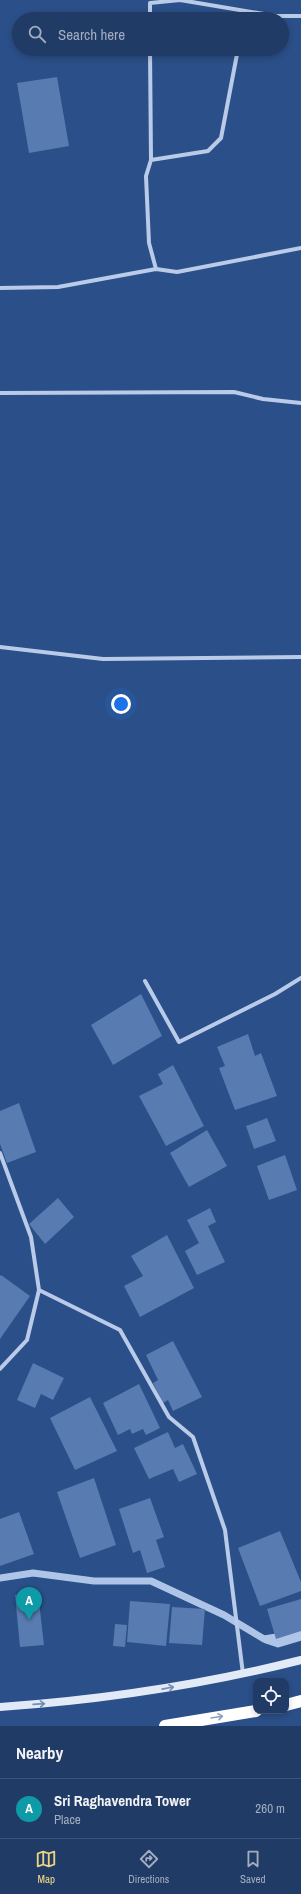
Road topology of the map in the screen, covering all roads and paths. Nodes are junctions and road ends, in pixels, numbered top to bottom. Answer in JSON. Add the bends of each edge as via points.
{"nodes":[{"id":1,"x":150,"y":12,"type":"edge"},
{"id":2,"x":252,"y":12,"type":"edge"},
{"id":3,"x":289,"y":16,"type":"edge"},
{"id":4,"x":301,"y":16,"type":"edge"},
{"id":5,"x":150,"y":56,"type":"edge"},
{"id":6,"x":237,"y":56,"type":"edge"},
{"id":7,"x":151,"y":160,"type":"junction"},
{"id":8,"x":301,"y":248,"type":"edge"},
{"id":9,"x":156,"y":270,"type":"junction"},
{"id":10,"x":0,"y":288,"type":"edge"},
{"id":11,"x":0,"y":393,"type":"edge"},
{"id":12,"x":301,"y":403,"type":"edge"},
{"id":13,"x":0,"y":647,"type":"edge"},
{"id":14,"x":301,"y":657,"type":"edge"},
{"id":15,"x":301,"y":978,"type":"edge"},
{"id":16,"x":145,"y":981,"type":"dead end"},
{"id":17,"x":0,"y":1153,"type":"edge"},
{"id":18,"x":40,"y":1290,"type":"junction"},
{"id":19,"x":0,"y":1369,"type":"edge"},
{"id":20,"x":301,"y":1660,"type":"edge"},
{"id":21,"x":243,"y":1674,"type":"junction"},
{"id":22,"x":301,"y":1701,"type":"edge"},
{"id":23,"x":289,"y":1704,"type":"edge"},
{"id":24,"x":0,"y":1707,"type":"edge"},
{"id":25,"x":253,"y":1711,"type":"edge"},
{"id":26,"x":165,"y":1726,"type":"edge"}],
"edges":[{"from":1,"to":2,"type":"street","via":[[150,3],[180,0]]},
{"from":3,"to":4,"type":"street"},
{"from":5,"to":7,"type":"street"},
{"from":6,"to":7,"type":"street","via":[[221,138],[208,151]]},
{"from":7,"to":9,"type":"street","via":[[146,176],[149,243]]},
{"from":8,"to":9,"type":"street","via":[[177,272]]},
{"from":9,"to":10,"type":"street","via":[[58,286]]},
{"from":11,"to":12,"type":"street","via":[[234,392],[263,399]]},
{"from":13,"to":14,"type":"street","via":[[102,659]]},
{"from":15,"to":16,"type":"street","via":[[275,994],[179,1042]]},
{"from":17,"to":18,"type":"street","via":[[31,1237]]},
{"from":18,"to":19,"type":"street","via":[[27,1340]]},
{"from":18,"to":21,"type":"street","via":[[120,1330],[169,1417],[193,1436],[225,1530]]},
{"from":20,"to":21,"type":"street"},
{"from":24,"to":21,"type":"street","one_way":true,"via":[[62,1703],[158,1690]]},
{"from":22,"to":23,"type":"highway"},
{"from":26,"to":25,"type":"highway","one_way":true}]}
